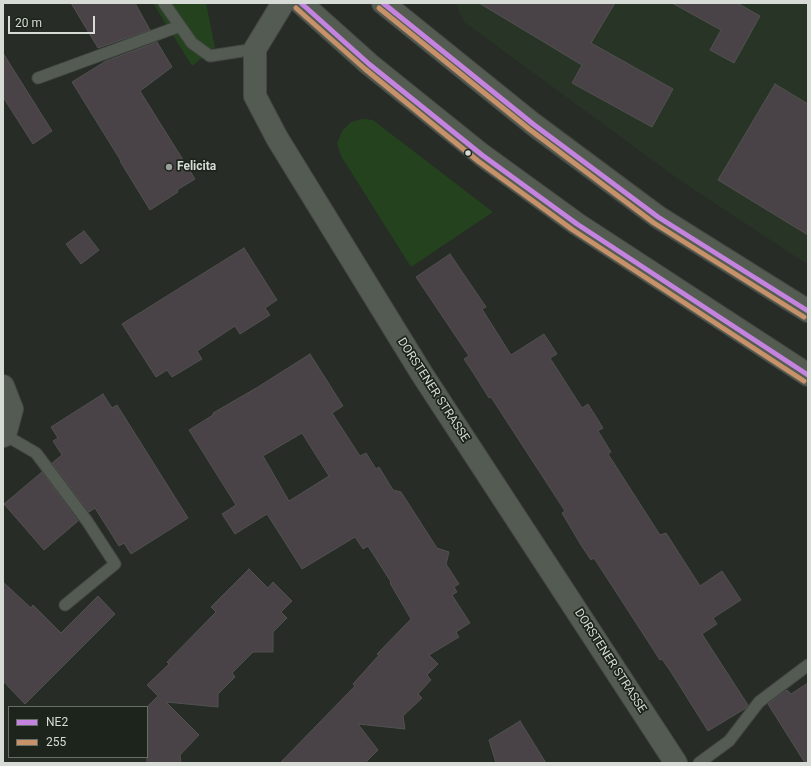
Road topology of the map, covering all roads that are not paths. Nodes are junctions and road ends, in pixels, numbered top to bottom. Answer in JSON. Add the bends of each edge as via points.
{"nodes":[{"id":1,"x":164,"y":3,"type":"edge"},
{"id":2,"x":283,"y":3,"type":"edge"},
{"id":3,"x":301,"y":3,"type":"edge"},
{"id":4,"x":384,"y":3,"type":"edge"},
{"id":5,"x":180,"y":26,"type":"junction"},
{"id":6,"x":255,"y":49,"type":"junction"},
{"id":7,"x":38,"y":78,"type":"dead end"},
{"id":8,"x":808,"y":311,"type":"edge"},
{"id":9,"x":808,"y":375,"type":"edge"},
{"id":10,"x":3,"y":386,"type":"edge"},
{"id":11,"x":4,"y":436,"type":"edge"},
{"id":12,"x":65,"y":605,"type":"dead end"},
{"id":13,"x":808,"y":665,"type":"edge"},
{"id":14,"x":676,"y":763,"type":"edge"},
{"id":15,"x":699,"y":763,"type":"edge"}],
"edges":[{"from":1,"to":5,"type":"lane"},
{"from":2,"to":6,"type":"street"},
{"from":3,"to":9,"type":"main road","via":[[369,64],[482,155],[577,224]]},
{"from":4,"to":8,"type":"main road","via":[[533,124],[658,218]]},
{"from":5,"to":6,"type":"lane","via":[[192,43],[210,56]]},
{"from":5,"to":7,"type":"lane"},
{"from":6,"to":14,"type":"street","name":"DORSTENER STRASSE","via":[[255,96],[276,138],[422,374]]},
{"from":10,"to":11,"type":"street","via":[[12,409]]},
{"from":11,"to":12,"type":"lane","via":[[36,453],[87,521],[115,564]]},
{"from":13,"to":15,"type":"lane","via":[[759,702],[728,741]]}]}
